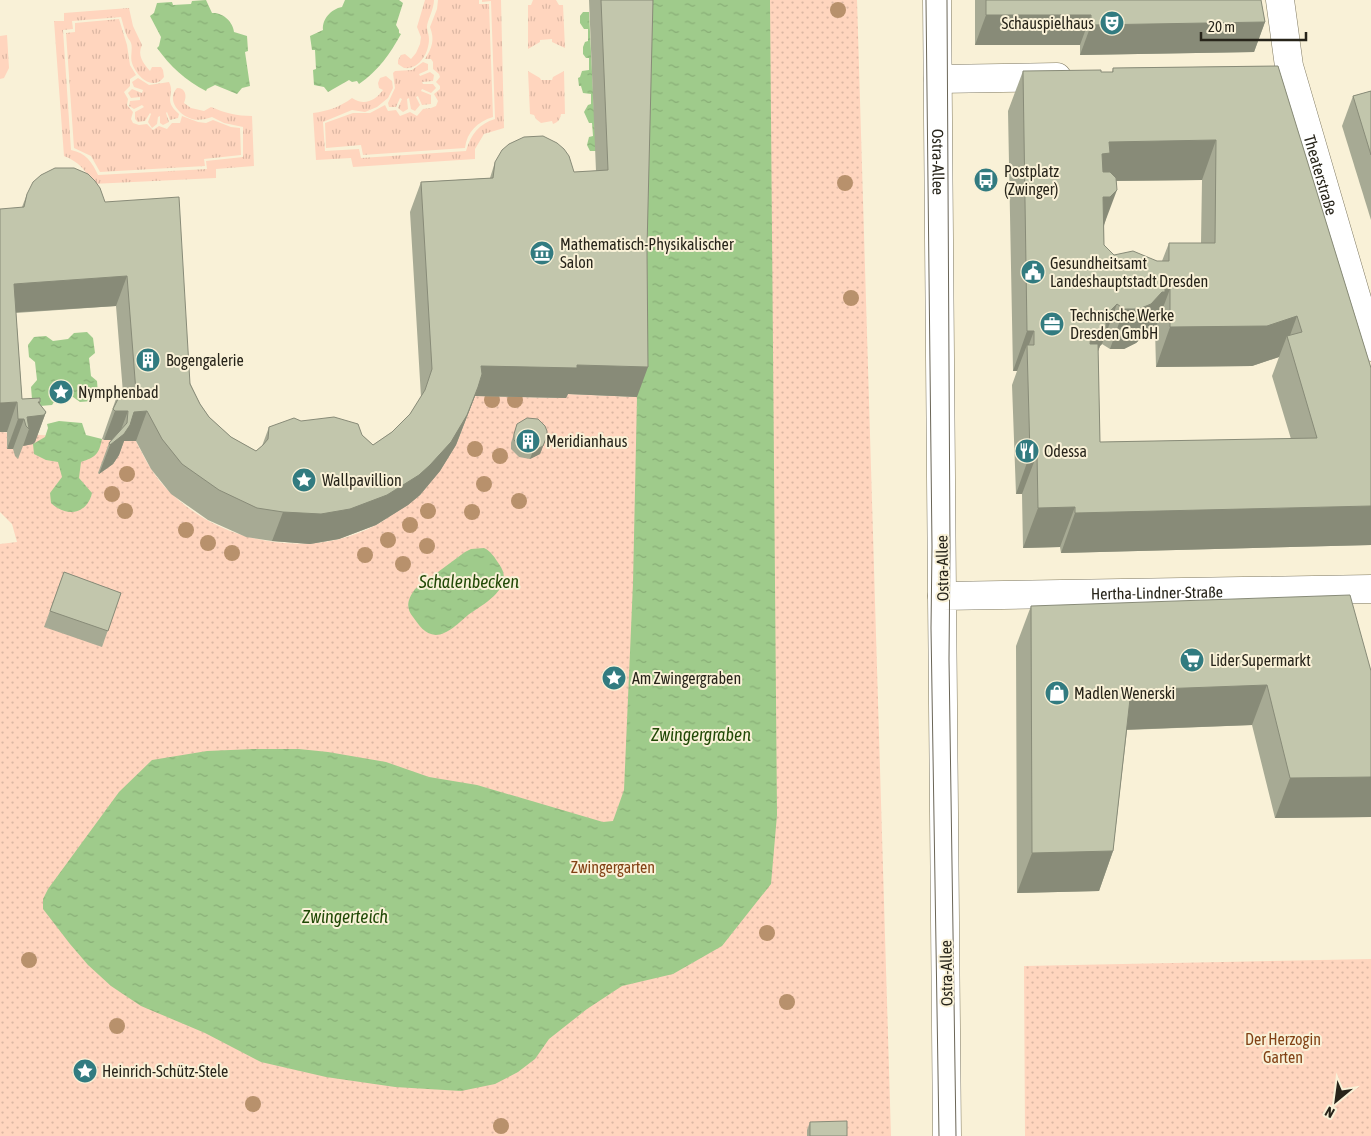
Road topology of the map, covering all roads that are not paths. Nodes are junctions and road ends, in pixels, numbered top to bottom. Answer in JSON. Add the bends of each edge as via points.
{"nodes":[{"id":1,"x":937,"y":0,"type":"edge"},
{"id":2,"x":1280,"y":0,"type":"edge"},
{"id":3,"x":1079,"y":77,"type":"edge"},
{"id":4,"x":938,"y":79,"type":"junction"},
{"id":5,"x":1371,"y":347,"type":"edge"},
{"id":6,"x":1371,"y":588,"type":"edge"},
{"id":7,"x":942,"y":596,"type":"junction"},
{"id":8,"x":947,"y":1136,"type":"edge"}],
"edges":[{"from":1,"to":4,"type":"street","name":"Ostra-Allee"},
{"from":2,"to":5,"type":"street","name":"Theaterstraße","via":[[1276,68]]},
{"from":3,"to":4,"type":"street"},
{"from":4,"to":7,"type":"street","name":"Ostra-Allee"},
{"from":6,"to":7,"type":"street","name":"Hertha-Lindner-Straße"},
{"from":7,"to":8,"type":"street","name":"Ostra-Allee"}]}
